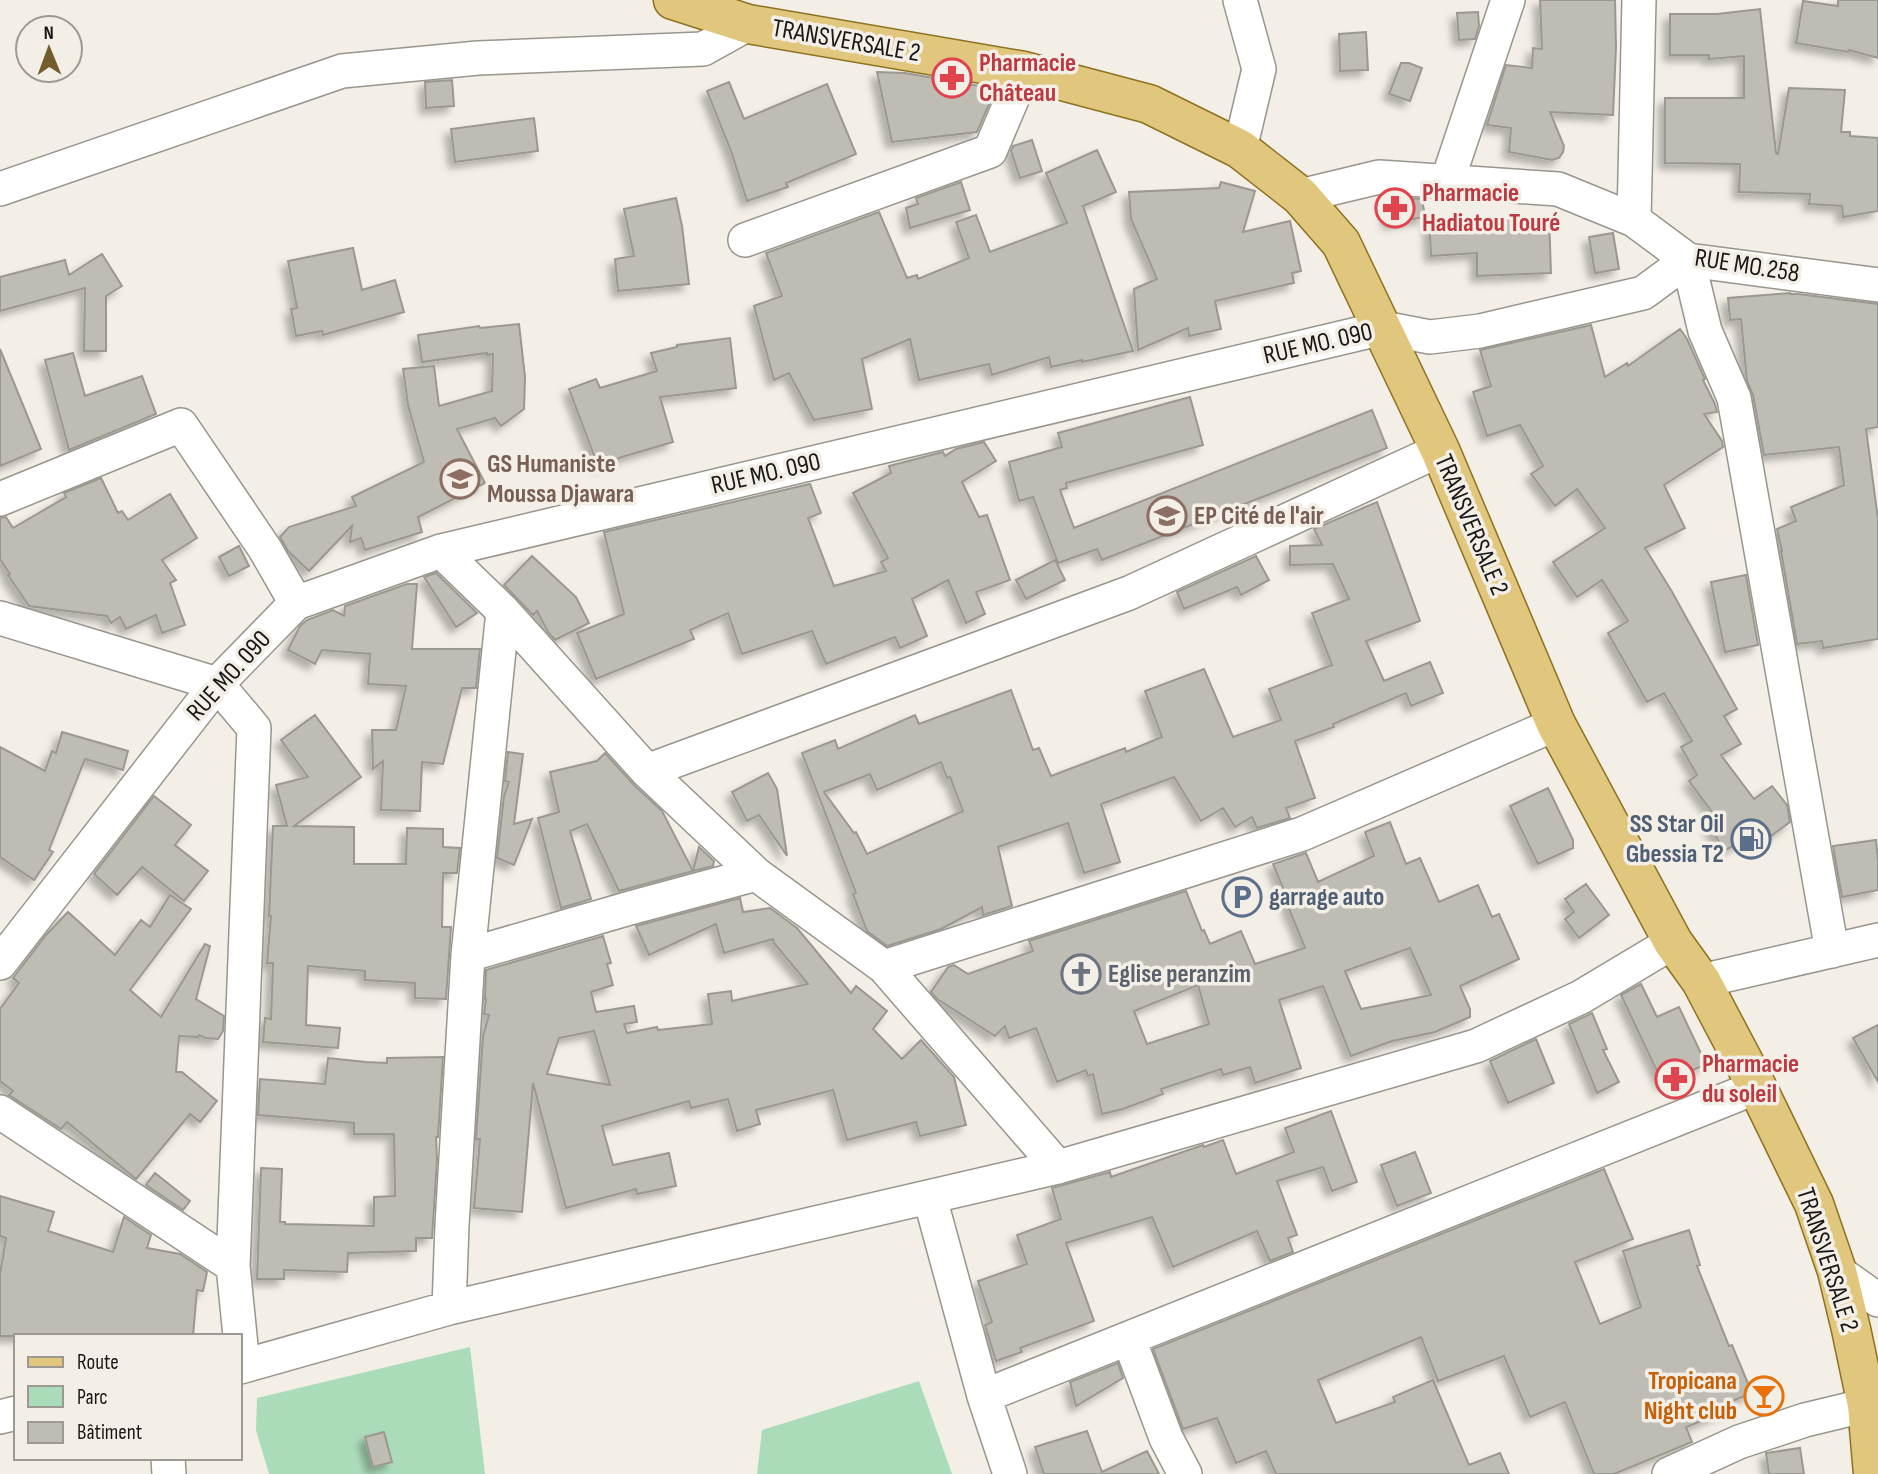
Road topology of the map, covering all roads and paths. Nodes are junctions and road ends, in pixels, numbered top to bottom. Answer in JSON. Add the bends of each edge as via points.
{"nodes":[{"id":1,"x":673,"y":0,"type":"edge"},
{"id":2,"x":1240,"y":0,"type":"edge"},
{"id":3,"x":1508,"y":0,"type":"edge"},
{"id":4,"x":1639,"y":0,"type":"edge"},
{"id":5,"x":748,"y":24,"type":"junction"},
{"id":6,"x":1024,"y":71,"type":"junction"},
{"id":7,"x":1240,"y":149,"type":"junction"},
{"id":8,"x":1447,"y":182,"type":"junction"},
{"id":9,"x":0,"y":189,"type":"edge"},
{"id":10,"x":1300,"y":197,"type":"junction"},
{"id":11,"x":1634,"y":220,"type":"junction"},
{"id":12,"x":745,"y":240,"type":"dead end"},
{"id":13,"x":1688,"y":260,"type":"junction"},
{"id":14,"x":1878,"y":285,"type":"edge"},
{"id":15,"x":1383,"y":328,"type":"junction"},
{"id":16,"x":1440,"y":450,"type":"junction"},
{"id":17,"x":0,"y":499,"type":"edge"},
{"id":18,"x":441,"y":551,"type":"junction"},
{"id":19,"x":296,"y":603,"type":"junction"},
{"id":20,"x":503,"y":611,"type":"junction"},
{"id":21,"x":0,"y":618,"type":"edge"},
{"id":22,"x":217,"y":684,"type":"junction"},
{"id":23,"x":1556,"y":724,"type":"junction"},
{"id":24,"x":647,"y":771,"type":"junction"},
{"id":25,"x":756,"y":874,"type":"junction"},
{"id":26,"x":1878,"y":940,"type":"edge"},
{"id":27,"x":1673,"y":942,"type":"junction"},
{"id":28,"x":1832,"y":951,"type":"junction"},
{"id":29,"x":468,"y":955,"type":"junction"},
{"id":30,"x":0,"y":963,"type":"edge"},
{"id":31,"x":884,"y":967,"type":"junction"},
{"id":32,"x":1701,"y":981,"type":"junction"},
{"id":33,"x":1757,"y":1087,"type":"junction"},
{"id":34,"x":0,"y":1112,"type":"edge"},
{"id":35,"x":1058,"y":1167,"type":"junction"},
{"id":36,"x":930,"y":1198,"type":"junction"},
{"id":37,"x":233,"y":1266,"type":"junction"},
{"id":38,"x":1837,"y":1271,"type":"junction"},
{"id":39,"x":1878,"y":1300,"type":"edge"},
{"id":40,"x":449,"y":1308,"type":"junction"},
{"id":41,"x":238,"y":1334,"type":"edge"},
{"id":42,"x":1129,"y":1339,"type":"junction"},
{"id":43,"x":242,"y":1366,"type":"edge"},
{"id":44,"x":984,"y":1396,"type":"junction"},
{"id":45,"x":1867,"y":1405,"type":"junction"},
{"id":46,"x":1010,"y":1474,"type":"edge"},
{"id":47,"x":1185,"y":1474,"type":"edge"},
{"id":48,"x":1669,"y":1474,"type":"edge"},
{"id":49,"x":1873,"y":1474,"type":"edge"}],
"edges":[{"from":1,"to":5,"type":"main road","name":"TRANSVERSALE 2"},
{"from":2,"to":7,"type":"street","via":[[1259,69]]},
{"from":3,"to":8,"type":"street"},
{"from":4,"to":11,"type":"street"},
{"from":5,"to":6,"type":"main road","name":"TRANSVERSALE 2"},
{"from":5,"to":9,"type":"street","via":[[703,49],[478,58],[342,71]]},
{"from":6,"to":7,"type":"main road","name":"TRANSVERSALE 2","via":[[1149,104]]},
{"from":6,"to":12,"type":"street","via":[[990,151]]},
{"from":7,"to":10,"type":"main road","name":"TRANSVERSALE 2"},
{"from":8,"to":10,"type":"street","name":"RUE MO.258","via":[[1380,177]]},
{"from":8,"to":11,"type":"street","name":"RUE MO.258","via":[[1558,190]]},
{"from":10,"to":15,"type":"main road","name":"TRANSVERSALE 2","via":[[1340,243]]},
{"from":11,"to":13,"type":"street","name":"RUE MO.258"},
{"from":13,"to":14,"type":"street","name":"RUE MO.258"},
{"from":13,"to":15,"type":"street","name":"RUE MO. 090","via":[[1643,293],[1480,331],[1430,337]]},
{"from":13,"to":28,"type":"street","via":[[1705,331],[1734,398]]},
{"from":15,"to":16,"type":"main road","name":"TRANSVERSALE 2"},
{"from":15,"to":18,"type":"street","name":"RUE MO. 090"},
{"from":16,"to":23,"type":"main road","name":"TRANSVERSALE 2"},
{"from":16,"to":24,"type":"street","via":[[1129,593]]},
{"from":17,"to":19,"type":"street","via":[[181,425]]},
{"from":18,"to":19,"type":"street","name":"RUE MO. 090"},
{"from":18,"to":20,"type":"street"},
{"from":19,"to":22,"type":"street","name":"RUE MO. 090"},
{"from":20,"to":24,"type":"street"},
{"from":20,"to":29,"type":"street"},
{"from":21,"to":22,"type":"street"},
{"from":22,"to":30,"type":"street","name":"RUE MO. 090"},
{"from":22,"to":37,"type":"street","via":[[254,728]]},
{"from":23,"to":27,"type":"main road","name":"TRANSVERSALE 2"},
{"from":23,"to":31,"type":"street","via":[[1302,834]]},
{"from":24,"to":25,"type":"street"},
{"from":25,"to":29,"type":"street"},
{"from":25,"to":31,"type":"street"},
{"from":26,"to":28,"type":"street"},
{"from":27,"to":32,"type":"main road","name":"TRANSVERSALE 2"},
{"from":27,"to":35,"type":"street","via":[[1581,997],[1476,1046]]},
{"from":28,"to":32,"type":"street"},
{"from":29,"to":40,"type":"street"},
{"from":31,"to":35,"type":"street"},
{"from":32,"to":33,"type":"main road","name":"TRANSVERSALE 2"},
{"from":33,"to":38,"type":"main road","name":"TRANSVERSALE 2","via":[[1814,1204]]},
{"from":33,"to":42,"type":"street"},
{"from":34,"to":37,"type":"street"},
{"from":35,"to":36,"type":"street"},
{"from":36,"to":40,"type":"street"},
{"from":36,"to":44,"type":"street"},
{"from":37,"to":41,"type":"street"},
{"from":38,"to":39,"type":"street"},
{"from":38,"to":45,"type":"main road","name":"TRANSVERSALE 2"},
{"from":40,"to":43,"type":"street"},
{"from":42,"to":44,"type":"street"},
{"from":42,"to":47,"type":"street","via":[[1166,1438]]},
{"from":44,"to":46,"type":"street"},
{"from":45,"to":48,"type":"street","via":[[1739,1442]]},
{"from":45,"to":49,"type":"main road","name":"TRANSVERSALE 2"}]}
